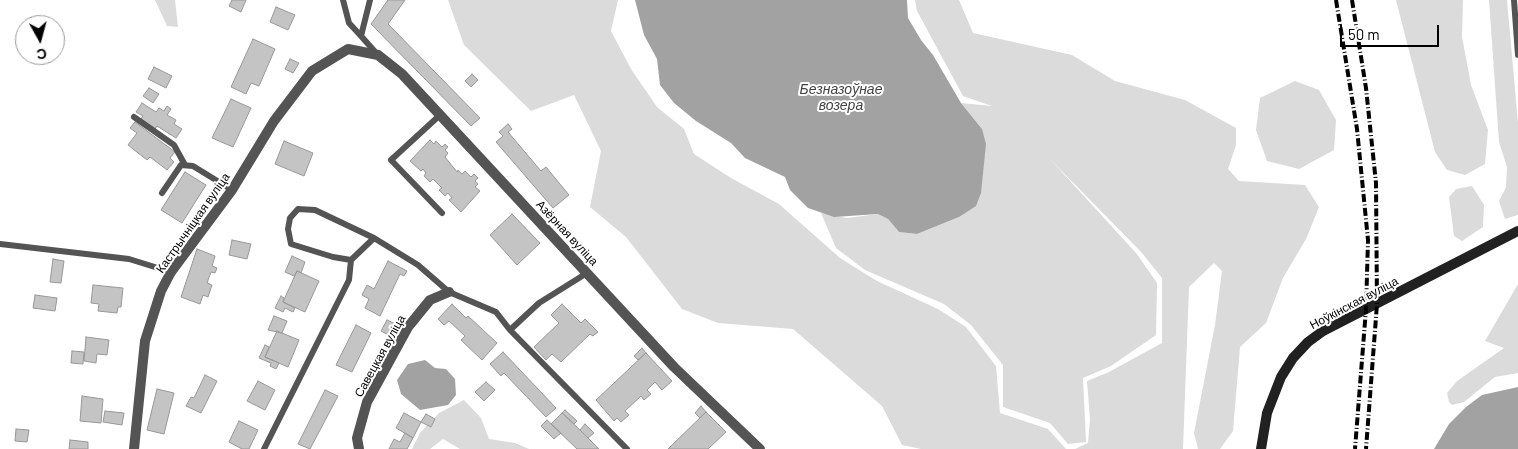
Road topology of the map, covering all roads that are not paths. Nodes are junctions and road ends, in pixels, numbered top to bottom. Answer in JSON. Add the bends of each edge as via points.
{"nodes":[{"id":1,"x":343,"y":0,"type":"edge"},
{"id":2,"x":370,"y":0,"type":"edge"},
{"id":3,"x":1514,"y":0,"type":"edge"},
{"id":4,"x":362,"y":36,"type":"junction"},
{"id":5,"x":378,"y":54,"type":"junction"},
{"id":6,"x":1518,"y":55,"type":"edge"},
{"id":7,"x":440,"y":115,"type":"junction"},
{"id":8,"x":134,"y":117,"type":"dead end"},
{"id":9,"x":185,"y":165,"type":"junction"},
{"id":10,"x":232,"y":190,"type":"junction"},
{"id":11,"x":162,"y":193,"type":"dead end"},
{"id":12,"x":442,"y":213,"type":"dead end"},
{"id":13,"x":1518,"y":231,"type":"edge"},
{"id":14,"x":374,"y":238,"type":"junction"},
{"id":15,"x":0,"y":244,"type":"edge"},
{"id":16,"x":351,"y":260,"type":"junction"},
{"id":17,"x":171,"y":272,"type":"junction"},
{"id":18,"x":587,"y":273,"type":"junction"},
{"id":19,"x":449,"y":292,"type":"junction"},
{"id":20,"x":510,"y":330,"type":"junction"},
{"id":21,"x":756,"y":448,"type":"edge"},
{"id":22,"x":134,"y":449,"type":"edge"},
{"id":23,"x":264,"y":449,"type":"edge"},
{"id":24,"x":359,"y":449,"type":"edge"},
{"id":25,"x":627,"y":449,"type":"edge"},
{"id":26,"x":1261,"y":449,"type":"edge"}],
"edges":[{"from":1,"to":4,"type":"lane","via":[[349,23]]},
{"from":2,"to":4,"type":"lane"},
{"from":3,"to":6,"type":"lane"},
{"from":4,"to":5,"type":"lane"},
{"from":5,"to":7,"type":"street","name":"Азёрная вуліца","via":[[402,74]]},
{"from":5,"to":10,"type":"street","name":"Кастрычніцкая вуліца","via":[[348,49],[312,71],[274,121]]},
{"from":7,"to":12,"type":"lane","via":[[391,160]]},
{"from":7,"to":18,"type":"street","name":"Азёрная вуліца"},
{"from":8,"to":9,"type":"lane","via":[[174,145]]},
{"from":9,"to":10,"type":"lane","via":[[193,166]]},
{"from":9,"to":11,"type":"lane","via":[[181,165]]},
{"from":10,"to":17,"type":"street","name":"Кастрычніцкая вуліца"},
{"from":13,"to":26,"type":"main road","name":"Ноўкінская вуліца","via":[[1323,331],[1308,342],[1293,358],[1277,386],[1267,413]]},
{"from":14,"to":16,"type":"lane"},
{"from":14,"to":16,"type":"lane","via":[[315,210],[298,209],[290,218],[291,244]]},
{"from":14,"to":19,"type":"lane","via":[[418,265]]},
{"from":15,"to":17,"type":"lane","via":[[129,259]]},
{"from":16,"to":23,"type":"lane","via":[[349,280]]},
{"from":17,"to":22,"type":"street","name":"Кастрычніцкая вуліца","via":[[161,291],[145,341]]},
{"from":18,"to":20,"type":"lane","via":[[539,303]]},
{"from":18,"to":21,"type":"street","name":"Азёрная вуліца","via":[[674,367]]},
{"from":19,"to":20,"type":"lane","via":[[496,312]]},
{"from":19,"to":24,"type":"street","name":"Савецкая вуліца","via":[[430,300],[408,327],[367,402],[357,438]]},
{"from":20,"to":25,"type":"lane"}]}
